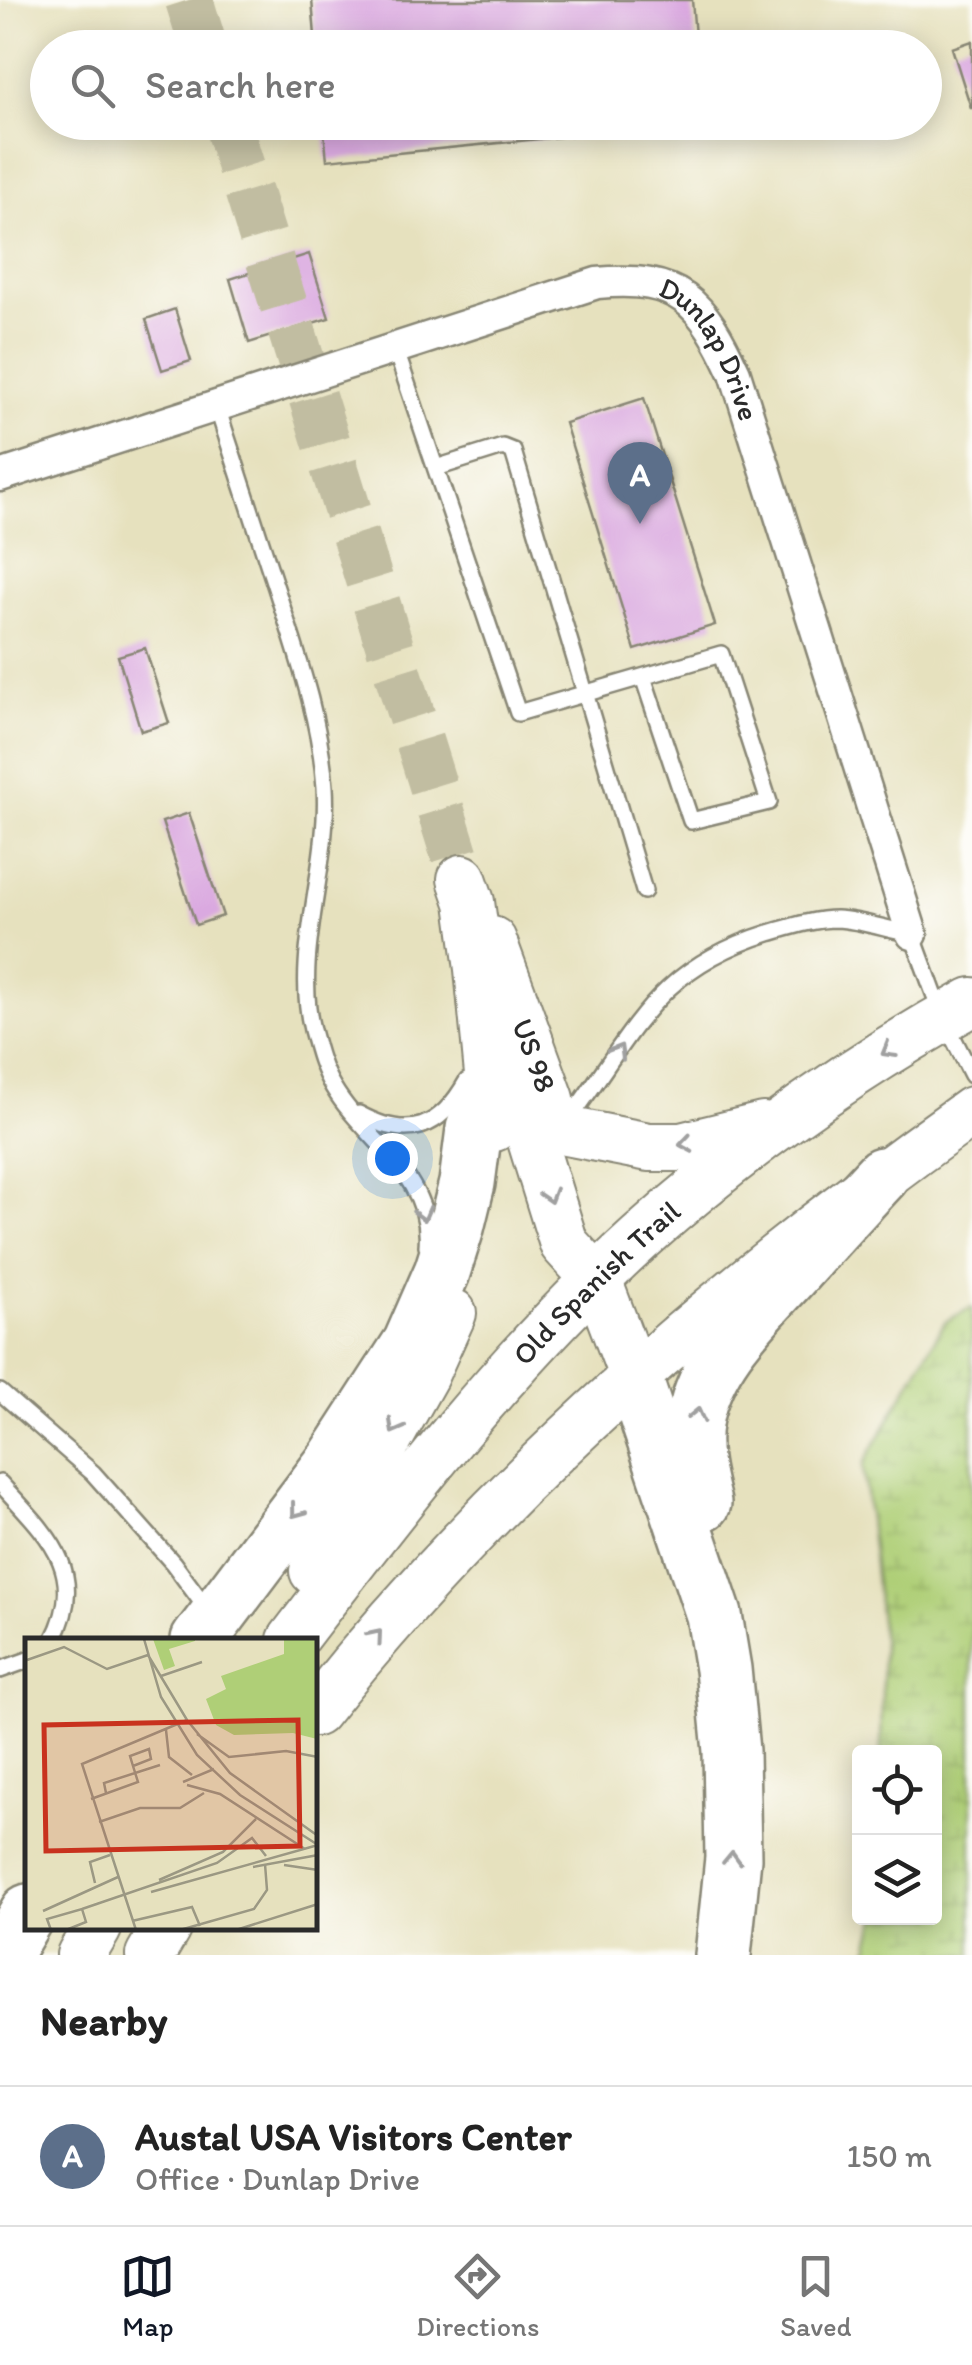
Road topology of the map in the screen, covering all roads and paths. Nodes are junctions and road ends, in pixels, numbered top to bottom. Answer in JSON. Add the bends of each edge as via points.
{"nodes":[{"id":1,"x":395,"y":348,"type":"junction"},
{"id":2,"x":217,"y":407,"type":"junction"},
{"id":3,"x":436,"y":468,"type":"junction"},
{"id":4,"x":0,"y":476,"type":"edge"},
{"id":5,"x":643,"y":677,"type":"junction"},
{"id":6,"x":586,"y":694,"type":"junction"},
{"id":7,"x":644,"y":891,"type":"dead end"},
{"id":8,"x":912,"y":934,"type":"junction"},
{"id":9,"x":479,"y":969,"type":"junction"},
{"id":10,"x":958,"y":1010,"type":"edge"},
{"id":11,"x":484,"y":1036,"type":"junction"},
{"id":12,"x":972,"y":1075,"type":"edge"},
{"id":13,"x":490,"y":1089,"type":"junction"},
{"id":14,"x":348,"y":1107,"type":"junction"},
{"id":15,"x":972,"y":1112,"type":"edge"},
{"id":16,"x":781,"y":1122,"type":"junction"},
{"id":17,"x":561,"y":1130,"type":"junction"},
{"id":18,"x":882,"y":1175,"type":"junction"},
{"id":19,"x":597,"y":1280,"type":"junction"},
{"id":20,"x":411,"y":1344,"type":"junction"},
{"id":21,"x":633,"y":1376,"type":"junction"},
{"id":22,"x":0,"y":1392,"type":"edge"},
{"id":23,"x":0,"y":1483,"type":"edge"},
{"id":24,"x":714,"y":1615,"type":"junction"},
{"id":25,"x":207,"y":1630,"type":"edge"},
{"id":26,"x":54,"y":1638,"type":"edge"},
{"id":27,"x":277,"y":1638,"type":"edge"},
{"id":28,"x":294,"y":1638,"type":"edge"},
{"id":29,"x":25,"y":1661,"type":"edge"},
{"id":30,"x":0,"y":1670,"type":"edge"},
{"id":31,"x":318,"y":1708,"type":"edge"},
{"id":32,"x":25,"y":1917,"type":"edge"},
{"id":33,"x":96,"y":1930,"type":"edge"},
{"id":34,"x":165,"y":1930,"type":"edge"},
{"id":35,"x":2,"y":1955,"type":"edge"},
{"id":36,"x":81,"y":1955,"type":"edge"},
{"id":37,"x":150,"y":1955,"type":"edge"},
{"id":38,"x":722,"y":1955,"type":"edge"}],
"edges":[{"from":1,"to":2,"type":"street","name":"Dunlap Drive"},
{"from":1,"to":3,"type":"lane"},
{"from":1,"to":8,"type":"street","name":"Dunlap Drive","via":[[597,283],[635,279],[664,286],[693,304],[716,331],[735,373]]},
{"from":2,"to":4,"type":"street","name":"Dunlap Drive"},
{"from":2,"to":14,"type":"lane","via":[[318,727],[325,808],[309,1012],[321,1062]]},
{"from":3,"to":6,"type":"lane","via":[[518,714]]},
{"from":3,"to":6,"type":"lane","via":[[503,447],[513,451]]},
{"from":5,"to":5,"type":"lane","via":[[721,654],[769,802],[691,821]]},
{"from":5,"to":6,"type":"lane"},
{"from":6,"to":7,"type":"lane"},
{"from":8,"to":10,"type":"lane","name":"Dunlap Drive"},
{"from":17,"to":8,"type":"lane","one_way":true,"via":[[632,1027],[667,987],[703,960],[748,940],[836,919]]},
{"from":9,"to":11,"type":"main road","number":"US 98"},
{"from":9,"to":17,"type":"main road","name":"US 98","number":"US 98","via":[[466,890],[498,952]]},
{"from":9,"to":19,"type":"main road","one_way":true,"via":[[564,1244]]},
{"from":10,"to":12,"type":"lane","name":"Dunlap Drive"},
{"from":10,"to":16,"type":"main road","name":"Old Spanish Trail","one_way":true},
{"from":11,"to":13,"type":"main road","number":"US 98"},
{"from":11,"to":14,"type":"lane","via":[[464,1086],[436,1120],[396,1128]]},
{"from":13,"to":20,"type":"highway","via":[[474,1129],[456,1228]]},
{"from":13,"to":27,"type":"main road","number":"US 98","one_way":true,"via":[[490,1197],[452,1314]]},
{"from":14,"to":20,"type":"lane","one_way":true,"via":[[405,1173],[427,1222]]},
{"from":15,"to":18,"type":"main road"},
{"from":16,"to":17,"type":"main road","one_way":true,"via":[[681,1146],[649,1147]]},
{"from":16,"to":19,"type":"main road","name":"Old Spanish Trail"},
{"from":17,"to":19,"type":"main road","name":"US 98","number":"US 98","via":[[596,1236]]},
{"from":18,"to":21,"type":"main road"},
{"from":24,"to":18,"type":"highway","one_way":true,"via":[[710,1528],[692,1445],[706,1382],[754,1314]]},
{"from":19,"to":21,"type":"main road","number":"US 98"},
{"from":19,"to":28,"type":"main road","name":"Old Spanish Trail","via":[[400,1499]]},
{"from":20,"to":25,"type":"highway","one_way":true,"via":[[336,1460]]},
{"from":21,"to":24,"type":"highway"},
{"from":31,"to":21,"type":"main road","one_way":true,"via":[[416,1589]]},
{"from":22,"to":25,"type":"lane","via":[[122,1503]]},
{"from":23,"to":26,"type":"lane","via":[[61,1558],[66,1616]]},
{"from":38,"to":24,"type":"highway","one_way":true,"via":[[733,1858],[732,1781]]},
{"from":29,"to":30,"type":"lane"},
{"from":32,"to":35,"type":"highway"},
{"from":33,"to":36,"type":"main road"},
{"from":34,"to":37,"type":"main road"}]}
